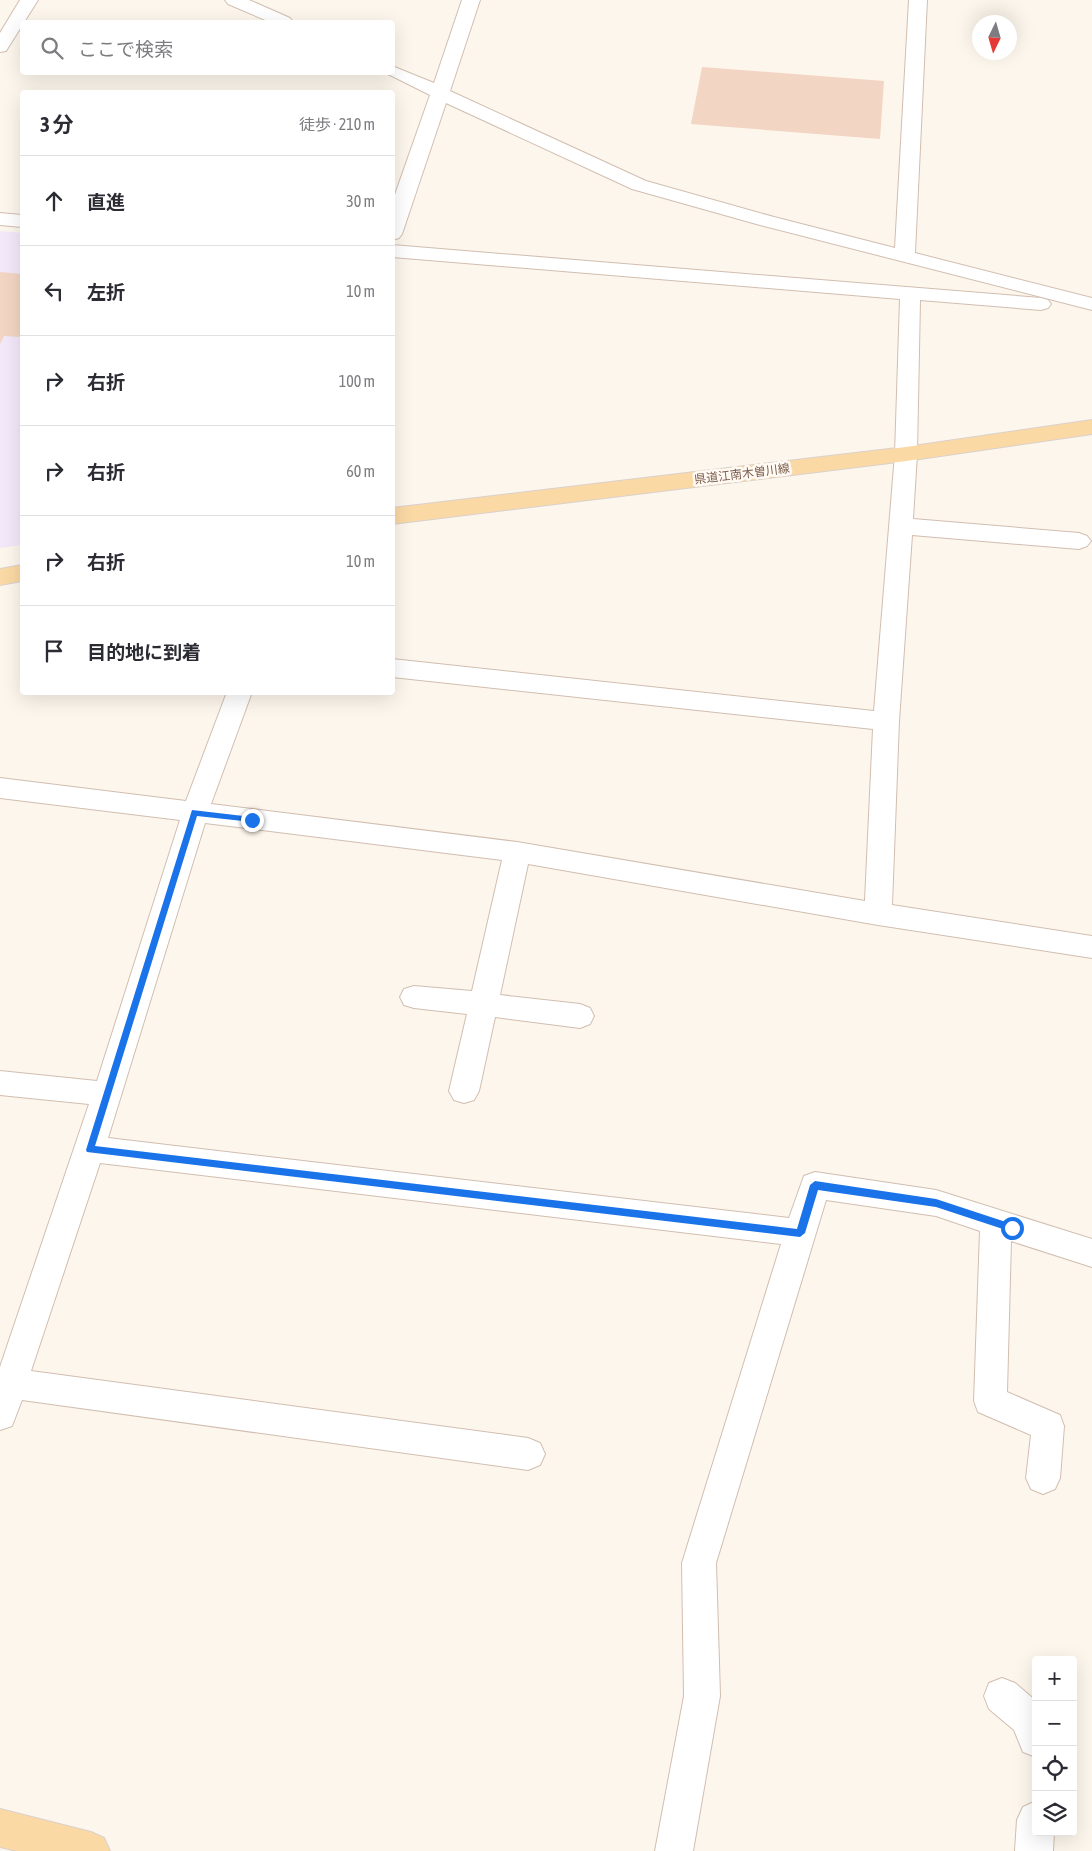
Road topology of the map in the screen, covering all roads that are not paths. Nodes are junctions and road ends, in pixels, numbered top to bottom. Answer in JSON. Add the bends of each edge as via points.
{"nodes":[{"id":1,"x":29,"y":0,"type":"edge"},
{"id":2,"x":234,"y":0,"type":"edge"},
{"id":3,"x":472,"y":0,"type":"edge"},
{"id":4,"x":918,"y":0,"type":"edge"},
{"id":5,"x":279,"y":20,"type":"edge"},
{"id":6,"x":0,"y":47,"type":"edge"},
{"id":7,"x":395,"y":72,"type":"edge"},
{"id":8,"x":440,"y":93,"type":"junction"},
{"id":9,"x":0,"y":219,"type":"edge"},
{"id":10,"x":20,"y":221,"type":"edge"},
{"id":11,"x":395,"y":225,"type":"edge"},
{"id":12,"x":395,"y":251,"type":"edge"},
{"id":13,"x":905,"y":255,"type":"junction"},
{"id":14,"x":910,"y":292,"type":"junction"},
{"id":15,"x":1092,"y":304,"type":"edge"},
{"id":16,"x":1092,"y":308,"type":"edge"},
{"id":17,"x":1092,"y":427,"type":"edge"},
{"id":18,"x":906,"y":454,"type":"junction"},
{"id":19,"x":395,"y":516,"type":"edge"},
{"id":20,"x":900,"y":526,"type":"junction"},
{"id":21,"x":1079,"y":540,"type":"dead end"},
{"id":22,"x":20,"y":573,"type":"edge"},
{"id":23,"x":0,"y":577,"type":"edge"},
{"id":24,"x":395,"y":668,"type":"edge"},
{"id":25,"x":239,"y":695,"type":"edge"},
{"id":26,"x":886,"y":721,"type":"junction"},
{"id":27,"x":0,"y":788,"type":"edge"},
{"id":28,"x":195,"y":812,"type":"junction"},
{"id":29,"x":517,"y":852,"type":"junction"},
{"id":30,"x":878,"y":914,"type":"junction"},
{"id":31,"x":1092,"y":947,"type":"edge"},
{"id":32,"x":414,"y":998,"type":"dead end"},
{"id":33,"x":483,"y":1004,"type":"junction"},
{"id":34,"x":580,"y":1016,"type":"dead end"},
{"id":35,"x":0,"y":1082,"type":"edge"},
{"id":36,"x":464,"y":1091,"type":"dead end"},
{"id":37,"x":107,"y":1094,"type":"junction"},
{"id":38,"x":90,"y":1150,"type":"junction"},
{"id":39,"x":996,"y":1223,"type":"junction"},
{"id":40,"x":800,"y":1233,"type":"junction"},
{"id":41,"x":1092,"y":1253,"type":"edge"},
{"id":42,"x":11,"y":1383,"type":"junction"},
{"id":43,"x":0,"y":1415,"type":"edge"},
{"id":44,"x":528,"y":1454,"type":"dead end"},
{"id":45,"x":1044,"y":1478,"type":"dead end"},
{"id":46,"x":1002,"y":1696,"type":"dead end"},
{"id":47,"x":1032,"y":1729,"type":"edge"},
{"id":48,"x":0,"y":1828,"type":"edge"},
{"id":49,"x":1035,"y":1836,"type":"edge"},
{"id":50,"x":91,"y":1851,"type":"edge"},
{"id":51,"x":674,"y":1851,"type":"edge"},
{"id":52,"x":1034,"y":1851,"type":"edge"}],
"edges":[{"from":1,"to":6,"type":"street"},
{"from":2,"to":5,"type":"street"},
{"from":3,"to":8,"type":"street"},
{"from":4,"to":13,"type":"street"},
{"from":7,"to":8,"type":"street"},
{"from":8,"to":11,"type":"street"},
{"from":8,"to":13,"type":"street","via":[[639,185]]},
{"from":9,"to":10,"type":"street"},
{"from":12,"to":14,"type":"street"},
{"from":13,"to":15,"type":"street"},
{"from":14,"to":16,"type":"street"},
{"from":14,"to":18,"type":"street"},
{"from":17,"to":18,"type":"main road","name":"県道江南木曽川線"},
{"from":18,"to":19,"type":"main road","name":"県道江南木曽川線"},
{"from":18,"to":20,"type":"street"},
{"from":20,"to":21,"type":"street"},
{"from":20,"to":26,"type":"street"},
{"from":22,"to":23,"type":"main road"},
{"from":24,"to":26,"type":"street"},
{"from":25,"to":28,"type":"street"},
{"from":26,"to":30,"type":"street"},
{"from":27,"to":28,"type":"street"},
{"from":28,"to":29,"type":"street"},
{"from":28,"to":37,"type":"street"},
{"from":29,"to":30,"type":"street"},
{"from":29,"to":33,"type":"street"},
{"from":30,"to":31,"type":"street"},
{"from":32,"to":33,"type":"street"},
{"from":33,"to":34,"type":"street"},
{"from":33,"to":36,"type":"street"},
{"from":35,"to":37,"type":"street"},
{"from":37,"to":38,"type":"street"},
{"from":38,"to":40,"type":"street"},
{"from":38,"to":42,"type":"street"},
{"from":39,"to":40,"type":"street","via":[[936,1203],[815,1185]]},
{"from":39,"to":41,"type":"street"},
{"from":39,"to":45,"type":"street","via":[[990,1401],[1048,1426]]},
{"from":40,"to":51,"type":"street","via":[[699,1563],[702,1696]]},
{"from":42,"to":43,"type":"street"},
{"from":42,"to":44,"type":"street"},
{"from":46,"to":47,"type":"street","via":[[1027,1717]]},
{"from":48,"to":50,"type":"main road"},
{"from":49,"to":52,"type":"street"}]}
